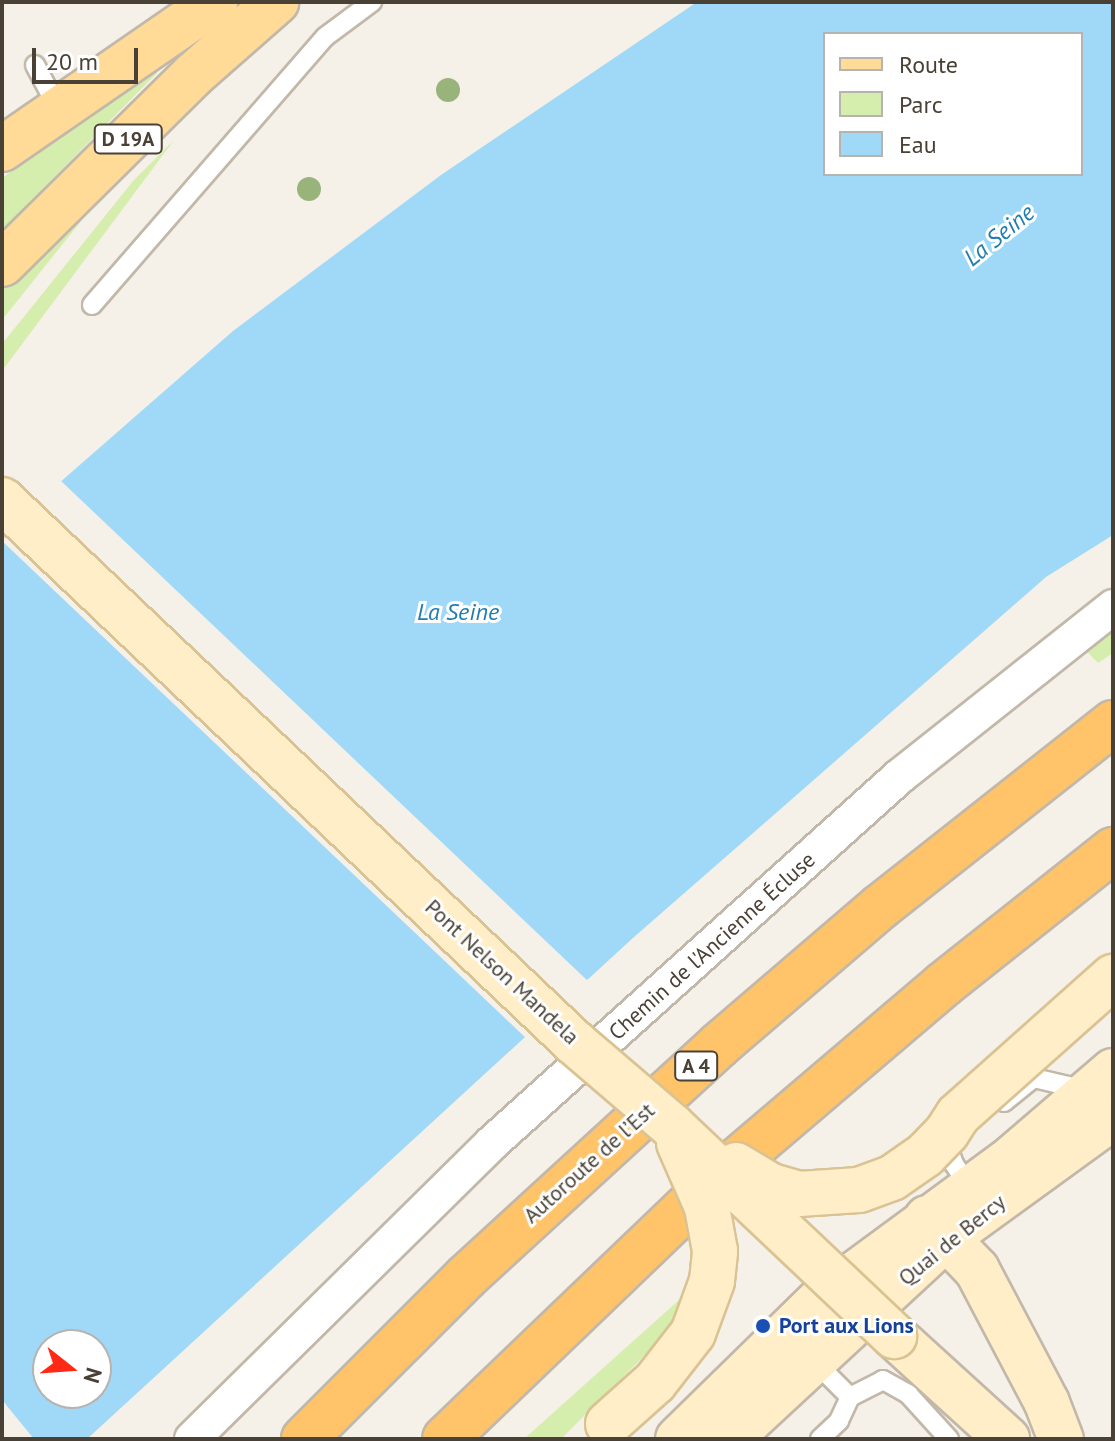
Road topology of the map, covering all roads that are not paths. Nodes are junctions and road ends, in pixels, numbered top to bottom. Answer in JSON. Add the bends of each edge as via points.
{"nodes":[{"id":1,"x":372,"y":2,"type":"edge"},
{"id":2,"x":211,"y":5,"type":"edge"},
{"id":3,"x":265,"y":7,"type":"edge"},
{"id":4,"x":35,"y":65,"type":"dead end"},
{"id":5,"x":58,"y":108,"type":"junction"},
{"id":6,"x":2,"y":149,"type":"edge"},
{"id":7,"x":2,"y":264,"type":"edge"},
{"id":8,"x":92,"y":305,"type":"dead end"},
{"id":9,"x":2,"y":500,"type":"edge"},
{"id":10,"x":1113,"y":607,"type":"edge"},
{"id":11,"x":1113,"y":723,"type":"edge"},
{"id":12,"x":1113,"y":850,"type":"edge"},
{"id":13,"x":1113,"y":977,"type":"edge"},
{"id":14,"x":1105,"y":1093,"type":"edge"},
{"id":15,"x":672,"y":1126,"type":"junction"},
{"id":16,"x":970,"y":1188,"type":"junction"},
{"id":17,"x":936,"y":1229,"type":"junction"},
{"id":18,"x":814,"y":1361,"type":"junction"},
{"id":19,"x":850,"y":1397,"type":"junction"},
{"id":20,"x":192,"y":1439,"type":"edge"},
{"id":21,"x":304,"y":1439,"type":"edge"},
{"id":22,"x":445,"y":1439,"type":"edge"},
{"id":23,"x":594,"y":1439,"type":"edge"},
{"id":24,"x":678,"y":1439,"type":"edge"},
{"id":25,"x":685,"y":1439,"type":"edge"},
{"id":26,"x":729,"y":1439,"type":"edge"},
{"id":27,"x":820,"y":1439,"type":"edge"},
{"id":28,"x":949,"y":1439,"type":"edge"},
{"id":29,"x":1007,"y":1439,"type":"edge"},
{"id":30,"x":1061,"y":1439,"type":"edge"}],
"edges":[{"from":1,"to":8,"type":"lane","via":[[325,37]]},
{"from":2,"to":3,"type":"main road"},
{"from":2,"to":5,"type":"main road"},
{"from":3,"to":7,"type":"main road","number":"D 19A"},
{"from":4,"to":5,"type":"lane"},
{"from":5,"to":6,"type":"main road"},
{"from":9,"to":15,"type":"main road","name":"Pont Nelson Mandela","bridge":true,"via":[[574,1042]]},
{"from":10,"to":20,"type":"street","name":"Chemin de l'Ancienne Écluse","via":[[900,776],[492,1143]]},
{"from":11,"to":21,"type":"highway","name":"Autoroute de l’Est","number":"A 4","via":[[880,907],[719,1045],[466,1277]]},
{"from":12,"to":22,"type":"highway","via":[[944,984],[721,1174]]},
{"from":13,"to":15,"type":"main road","bridge":true,"via":[[958,1115],[925,1155],[892,1178],[859,1190],[799,1194],[771,1186]]},
{"from":14,"to":16,"type":"main road"},
{"from":14,"to":16,"type":"lane","via":[[1034,1078],[948,1147]]},
{"from":14,"to":17,"type":"main road","name":"Quai de Bercy"},
{"from":15,"to":23,"type":"main road","bridge":true,"via":[[707,1207],[715,1251],[712,1281],[693,1333],[676,1356]]},
{"from":15,"to":29,"type":"main road","name":"Pont Nelson Mandela","bridge":true},
{"from":16,"to":17,"type":"main road"},
{"from":17,"to":18,"type":"main road","name":"Quai de Bercy"},
{"from":17,"to":24,"type":"main road","via":[[822,1298]]},
{"from":17,"to":30,"type":"main road","via":[[977,1270]]},
{"from":18,"to":19,"type":"lane"},
{"from":18,"to":25,"type":"main road","via":[[799,1354],[781,1358],[710,1426]]},
{"from":18,"to":26,"type":"main road","name":"Quai de Bercy"},
{"from":19,"to":27,"type":"lane","via":[[839,1421]]},
{"from":19,"to":28,"type":"lane","via":[[883,1380],[908,1394]]}]}
